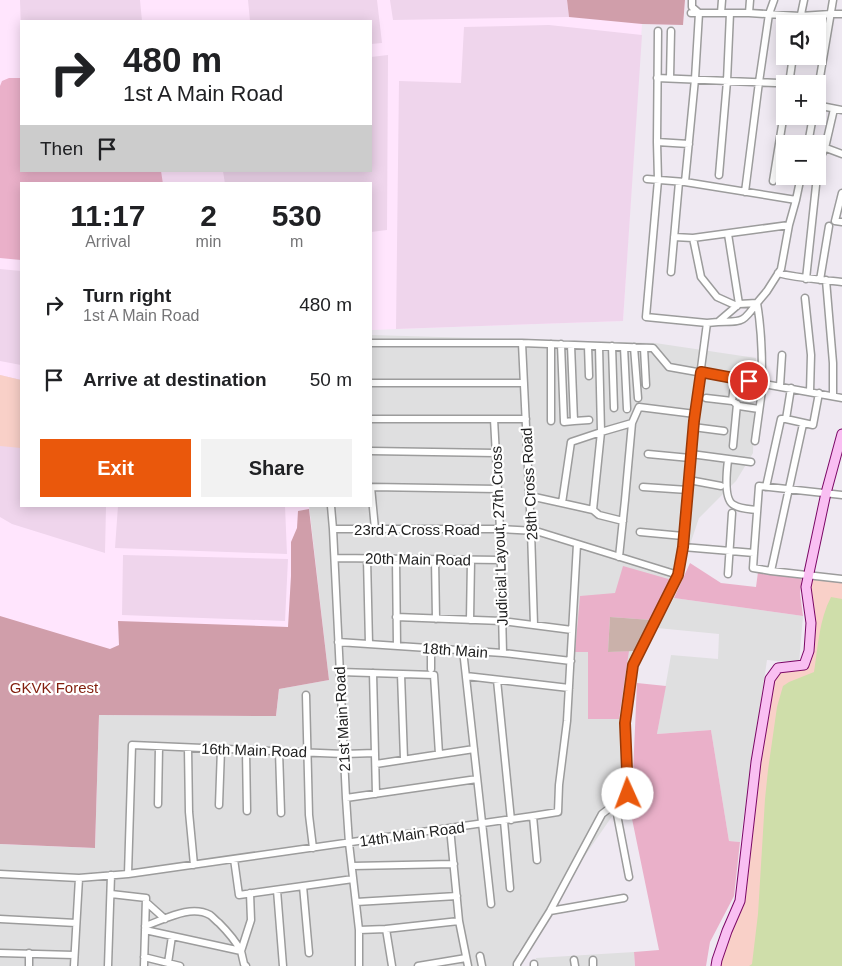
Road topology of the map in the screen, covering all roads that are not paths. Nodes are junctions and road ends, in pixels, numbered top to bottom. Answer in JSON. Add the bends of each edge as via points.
{"nodes":[{"id":1,"x":692,"y":0,"type":"edge"},
{"id":2,"x":722,"y":0,"type":"edge"},
{"id":3,"x":750,"y":0,"type":"edge"},
{"id":4,"x":774,"y":0,"type":"edge"},
{"id":5,"x":804,"y":0,"type":"edge"},
{"id":6,"x":833,"y":0,"type":"edge"},
{"id":7,"x":691,"y":13,"type":"dead end"},
{"id":8,"x":699,"y":13,"type":"junction"},
{"id":9,"x":721,"y":13,"type":"junction"},
{"id":10,"x":730,"y":13,"type":"junction"},
{"id":11,"x":749,"y":13,"type":"junction"},
{"id":12,"x":769,"y":14,"type":"junction"},
{"id":13,"x":831,"y":14,"type":"junction"},
{"id":14,"x":842,"y":14,"type":"edge"},
{"id":15,"x":784,"y":15,"type":"edge"},
{"id":16,"x":800,"y":15,"type":"edge"},
{"id":17,"x":816,"y":15,"type":"edge"},
{"id":18,"x":658,"y":31,"type":"dead end"},
{"id":19,"x":671,"y":31,"type":"dead end"},
{"id":20,"x":820,"y":75,"type":"edge"},
{"id":21,"x":657,"y":78,"type":"junction"},
{"id":22,"x":670,"y":78,"type":"junction"},
{"id":23,"x":696,"y":80,"type":"junction"},
{"id":24,"x":727,"y":81,"type":"junction"},
{"id":25,"x":759,"y":82,"type":"junction"},
{"id":26,"x":776,"y":83,"type":"edge"},
{"id":27,"x":826,"y":107,"type":"edge"},
{"id":28,"x":834,"y":109,"type":"junction"},
{"id":29,"x":842,"y":110,"type":"edge"},
{"id":30,"x":782,"y":125,"type":"edge"},
{"id":31,"x":657,"y":142,"type":"junction"},
{"id":32,"x":689,"y":144,"type":"junction"},
{"id":33,"x":826,"y":144,"type":"edge"},
{"id":34,"x":826,"y":148,"type":"edge"},
{"id":35,"x":842,"y":154,"type":"edge"},
{"id":36,"x":719,"y":175,"type":"dead end"},
{"id":37,"x":647,"y":179,"type":"dead end"},
{"id":38,"x":658,"y":180,"type":"junction"},
{"id":39,"x":773,"y":181,"type":"dead end"},
{"id":40,"x":682,"y":182,"type":"junction"},
{"id":41,"x":799,"y":185,"type":"edge"},
{"id":42,"x":816,"y":185,"type":"edge"},
{"id":43,"x":745,"y":192,"type":"junction"},
{"id":44,"x":842,"y":193,"type":"edge"},
{"id":45,"x":796,"y":200,"type":"junction"},
{"id":46,"x":842,"y":222,"type":"edge"},
{"id":47,"x":789,"y":225,"type":"junction"},
{"id":48,"x":829,"y":226,"type":"dead end"},
{"id":49,"x":728,"y":234,"type":"junction"},
{"id":50,"x":674,"y":237,"type":"junction"},
{"id":51,"x":693,"y":238,"type":"junction"},
{"id":52,"x":671,"y":272,"type":"dead end"},
{"id":53,"x":778,"y":273,"type":"junction"},
{"id":54,"x":806,"y":279,"type":"junction"},
{"id":55,"x":823,"y":280,"type":"junction"},
{"id":56,"x":842,"y":282,"type":"edge"},
{"id":57,"x":805,"y":298,"type":"dead end"},
{"id":58,"x":756,"y":303,"type":"junction"},
{"id":59,"x":738,"y":305,"type":"junction"},
{"id":60,"x":718,"y":322,"type":"junction"},
{"id":61,"x":707,"y":324,"type":"junction"},
{"id":62,"x":372,"y":342,"type":"edge"},
{"id":63,"x":522,"y":343,"type":"junction"},
{"id":64,"x":551,"y":344,"type":"junction"},
{"id":65,"x":561,"y":344,"type":"junction"},
{"id":66,"x":571,"y":345,"type":"junction"},
{"id":67,"x":588,"y":346,"type":"junction"},
{"id":68,"x":600,"y":346,"type":"junction"},
{"id":69,"x":612,"y":346,"type":"junction"},
{"id":70,"x":624,"y":347,"type":"junction"},
{"id":71,"x":634,"y":347,"type":"junction"},
{"id":72,"x":644,"y":348,"type":"junction"},
{"id":73,"x":782,"y":355,"type":"dead end"},
{"id":74,"x":701,"y":372,"type":"junction"},
{"id":75,"x":762,"y":372,"type":"dead end"},
{"id":76,"x":589,"y":376,"type":"dead end"},
{"id":77,"x":735,"y":378,"type":"junction"},
{"id":78,"x":372,"y":383,"type":"edge"},
{"id":79,"x":524,"y":383,"type":"junction"},
{"id":80,"x":763,"y":383,"type":"junction"},
{"id":81,"x":646,"y":386,"type":"dead end"},
{"id":82,"x":780,"y":386,"type":"junction"},
{"id":83,"x":791,"y":388,"type":"junction"},
{"id":84,"x":810,"y":392,"type":"junction"},
{"id":85,"x":819,"y":393,"type":"junction"},
{"id":86,"x":833,"y":396,"type":"junction"},
{"id":87,"x":638,"y":398,"type":"dead end"},
{"id":88,"x":706,"y":398,"type":"dead end"},
{"id":89,"x":842,"y":398,"type":"edge"},
{"id":90,"x":735,"y":402,"type":"junction"},
{"id":91,"x":614,"y":408,"type":"dead end"},
{"id":92,"x":627,"y":409,"type":"dead end"},
{"id":93,"x":759,"y":409,"type":"junction"},
{"id":94,"x":695,"y":414,"type":"junction"},
{"id":95,"x":372,"y":419,"type":"edge"},
{"id":96,"x":494,"y":419,"type":"junction"},
{"id":97,"x":526,"y":419,"type":"junction"},
{"id":98,"x":786,"y":419,"type":"junction"},
{"id":99,"x":589,"y":420,"type":"dead end"},
{"id":100,"x":551,"y":421,"type":"dead end"},
{"id":101,"x":574,"y":421,"type":"junction"},
{"id":102,"x":632,"y":422,"type":"junction"},
{"id":103,"x":803,"y":424,"type":"junction"},
{"id":104,"x":693,"y":427,"type":"junction"},
{"id":105,"x":724,"y":431,"type":"dead end"},
{"id":106,"x":601,"y":432,"type":"junction"},
{"id":107,"x":842,"y":434,"type":"edge"},
{"id":108,"x":755,"y":441,"type":"dead end"},
{"id":109,"x":734,"y":446,"type":"dead end"},
{"id":110,"x":372,"y":451,"type":"edge"},
{"id":111,"x":496,"y":453,"type":"junction"},
{"id":112,"x":648,"y":454,"type":"dead end"},
{"id":113,"x":691,"y":456,"type":"junction"},
{"id":114,"x":728,"y":460,"type":"junction"},
{"id":115,"x":751,"y":462,"type":"dead end"},
{"id":116,"x":688,"y":480,"type":"junction"},
{"id":117,"x":721,"y":486,"type":"dead end"},
{"id":118,"x":372,"y":487,"type":"edge"},
{"id":119,"x":643,"y":487,"type":"dead end"},
{"id":120,"x":766,"y":487,"type":"junction"},
{"id":121,"x":498,"y":489,"type":"junction"},
{"id":122,"x":688,"y":490,"type":"junction"},
{"id":123,"x":788,"y":490,"type":"junction"},
{"id":124,"x":826,"y":493,"type":"junction"},
{"id":125,"x":530,"y":496,"type":"junction"},
{"id":126,"x":842,"y":496,"type":"edge"},
{"id":127,"x":372,"y":498,"type":"edge"},
{"id":128,"x":562,"y":503,"type":"junction"},
{"id":129,"x":331,"y":507,"type":"edge"},
{"id":130,"x":593,"y":510,"type":"junction"},
{"id":131,"x":757,"y":510,"type":"junction"},
{"id":132,"x":732,"y":512,"type":"dead end"},
{"id":133,"x":623,"y":521,"type":"junction"},
{"id":134,"x":333,"y":529,"type":"junction"},
{"id":135,"x":375,"y":529,"type":"junction"},
{"id":136,"x":500,"y":529,"type":"junction"},
{"id":137,"x":531,"y":530,"type":"junction"},
{"id":138,"x":640,"y":532,"type":"dead end"},
{"id":139,"x":683,"y":536,"type":"junction"},
{"id":140,"x":577,"y":544,"type":"junction"},
{"id":141,"x":683,"y":547,"type":"junction"},
{"id":142,"x":728,"y":551,"type":"junction"},
{"id":143,"x":754,"y":552,"type":"junction"},
{"id":144,"x":619,"y":556,"type":"junction"},
{"id":145,"x":334,"y":558,"type":"junction"},
{"id":146,"x":367,"y":558,"type":"junction"},
{"id":147,"x":396,"y":559,"type":"junction"},
{"id":148,"x":435,"y":559,"type":"junction"},
{"id":149,"x":471,"y":560,"type":"junction"},
{"id":150,"x":501,"y":560,"type":"junction"},
{"id":151,"x":771,"y":571,"type":"junction"},
{"id":152,"x":728,"y":574,"type":"dead end"},
{"id":153,"x":678,"y":575,"type":"junction"},
{"id":154,"x":808,"y":575,"type":"junction"},
{"id":155,"x":842,"y":579,"type":"edge"},
{"id":156,"x":396,"y":617,"type":"junction"},
{"id":157,"x":436,"y":619,"type":"junction"},
{"id":158,"x":470,"y":620,"type":"junction"},
{"id":159,"x":502,"y":621,"type":"junction"},
{"id":160,"x":534,"y":625,"type":"junction"},
{"id":161,"x":572,"y":630,"type":"junction"},
{"id":162,"x":338,"y":642,"type":"junction"},
{"id":163,"x":369,"y":644,"type":"junction"},
{"id":164,"x":396,"y":646,"type":"junction"},
{"id":165,"x":432,"y":648,"type":"junction"},
{"id":166,"x":463,"y":650,"type":"junction"},
{"id":167,"x":503,"y":653,"type":"junction"},
{"id":168,"x":571,"y":661,"type":"junction"},
{"id":169,"x":340,"y":672,"type":"junction"},
{"id":170,"x":433,"y":672,"type":"junction"},
{"id":171,"x":373,"y":673,"type":"junction"},
{"id":172,"x":401,"y":674,"type":"junction"},
{"id":173,"x":466,"y":676,"type":"junction"},
{"id":174,"x":496,"y":680,"type":"junction"},
{"id":175,"x":569,"y":688,"type":"junction"},
{"id":176,"x":306,"y":695,"type":"dead end"},
{"id":177,"x":159,"y":747,"type":"junction"},
{"id":178,"x":188,"y":748,"type":"junction"},
{"id":179,"x":221,"y":749,"type":"junction"},
{"id":180,"x":474,"y":749,"type":"junction"},
{"id":181,"x":246,"y":750,"type":"junction"},
{"id":182,"x":279,"y":751,"type":"junction"},
{"id":183,"x":307,"y":752,"type":"junction"},
{"id":184,"x":375,"y":753,"type":"junction"},
{"id":185,"x":344,"y":754,"type":"junction"},
{"id":186,"x":439,"y":754,"type":"junction"},
{"id":187,"x":404,"y":760,"type":"junction"},
{"id":188,"x":376,"y":764,"type":"junction"},
{"id":189,"x":477,"y":780,"type":"junction"},
{"id":190,"x":376,"y":794,"type":"junction"},
{"id":191,"x":346,"y":798,"type":"junction"},
{"id":192,"x":158,"y":804,"type":"dead end"},
{"id":193,"x":614,"y":804,"type":"junction"},
{"id":194,"x":219,"y":805,"type":"dead end"},
{"id":195,"x":247,"y":811,"type":"dead end"},
{"id":196,"x":281,"y":813,"type":"dead end"},
{"id":197,"x":533,"y":816,"type":"junction"},
{"id":198,"x":511,"y":820,"type":"junction"},
{"id":199,"x":504,"y":821,"type":"junction"},
{"id":200,"x":482,"y":824,"type":"junction"},
{"id":201,"x":450,"y":828,"type":"junction"},
{"id":202,"x":349,"y":842,"type":"junction"},
{"id":203,"x":313,"y":848,"type":"junction"},
{"id":204,"x":234,"y":859,"type":"junction"},
{"id":205,"x":537,"y":860,"type":"dead end"},
{"id":206,"x":454,"y":864,"type":"junction"},
{"id":207,"x":194,"y":865,"type":"junction"},
{"id":208,"x":352,"y":866,"type":"junction"},
{"id":209,"x":0,"y":874,"type":"edge"},
{"id":210,"x":128,"y":874,"type":"junction"},
{"id":211,"x":111,"y":876,"type":"junction"},
{"id":212,"x":629,"y":877,"type":"dead end"},
{"id":213,"x":80,"y":878,"type":"junction"},
{"id":214,"x":353,"y":879,"type":"junction"},
{"id":215,"x":303,"y":886,"type":"junction"},
{"id":216,"x":510,"y":888,"type":"dead end"},
{"id":217,"x":277,"y":890,"type":"junction"},
{"id":218,"x":250,"y":893,"type":"junction"},
{"id":219,"x":110,"y":894,"type":"junction"},
{"id":220,"x":457,"y":896,"type":"junction"},
{"id":221,"x":624,"y":898,"type":"dead end"},
{"id":222,"x":146,"y":902,"type":"junction"},
{"id":223,"x":356,"y":902,"type":"junction"},
{"id":224,"x":491,"y":904,"type":"dead end"},
{"id":225,"x":550,"y":911,"type":"junction"},
{"id":226,"x":0,"y":919,"type":"edge"},
{"id":227,"x":165,"y":919,"type":"junction"},
{"id":228,"x":459,"y":921,"type":"junction"},
{"id":229,"x":76,"y":923,"type":"junction"},
{"id":230,"x":145,"y":928,"type":"junction"},
{"id":231,"x":386,"y":929,"type":"junction"},
{"id":232,"x":359,"y":930,"type":"junction"},
{"id":233,"x":172,"y":936,"type":"junction"},
{"id":234,"x":241,"y":951,"type":"junction"},
{"id":235,"x":0,"y":952,"type":"edge"},
{"id":236,"x":29,"y":953,"type":"junction"},
{"id":237,"x":309,"y":953,"type":"dead end"},
{"id":238,"x":74,"y":955,"type":"junction"},
{"id":239,"x":480,"y":956,"type":"dead end"},
{"id":240,"x":144,"y":957,"type":"junction"},
{"id":241,"x":466,"y":958,"type":"junction"},
{"id":242,"x":168,"y":964,"type":"junction"},
{"id":243,"x":29,"y":966,"type":"edge"},
{"id":244,"x":74,"y":966,"type":"edge"},
{"id":245,"x":108,"y":966,"type":"edge"},
{"id":246,"x":144,"y":966,"type":"edge"},
{"id":247,"x":180,"y":966,"type":"edge"},
{"id":248,"x":246,"y":966,"type":"edge"},
{"id":249,"x":283,"y":966,"type":"edge"},
{"id":250,"x":359,"y":966,"type":"edge"},
{"id":251,"x":392,"y":966,"type":"edge"},
{"id":252,"x":418,"y":966,"type":"edge"},
{"id":253,"x":468,"y":966,"type":"edge"},
{"id":254,"x":482,"y":966,"type":"edge"},
{"id":255,"x":518,"y":966,"type":"edge"},
{"id":256,"x":716,"y":966,"type":"edge"}],
"edges":[{"from":1,"to":8,"type":"street","via":[[692,7]]},
{"from":2,"to":9,"type":"street"},
{"from":3,"to":11,"type":"street"},
{"from":4,"to":12,"type":"street"},
{"from":5,"to":16,"type":"street"},
{"from":6,"to":13,"type":"street"},
{"from":7,"to":8,"type":"street"},
{"from":8,"to":9,"type":"street"},
{"from":8,"to":23,"type":"street"},
{"from":9,"to":10,"type":"street"},
{"from":10,"to":11,"type":"street"},
{"from":10,"to":24,"type":"street"},
{"from":11,"to":12,"type":"street"},
{"from":12,"to":15,"type":"street"},
{"from":12,"to":25,"type":"street"},
{"from":13,"to":14,"type":"street"},
{"from":13,"to":17,"type":"street"},
{"from":13,"to":20,"type":"street"},
{"from":18,"to":21,"type":"street"},
{"from":19,"to":22,"type":"street"},
{"from":21,"to":22,"type":"street"},
{"from":21,"to":31,"type":"street"},
{"from":22,"to":23,"type":"street"},
{"from":23,"to":24,"type":"street"},
{"from":23,"to":32,"type":"street"},
{"from":24,"to":25,"type":"street"},
{"from":24,"to":36,"type":"street"},
{"from":25,"to":26,"type":"street"},
{"from":25,"to":43,"type":"street"},
{"from":27,"to":28,"type":"street"},
{"from":28,"to":29,"type":"street"},
{"from":28,"to":33,"type":"street"},
{"from":30,"to":39,"type":"street"},
{"from":31,"to":32,"type":"street"},
{"from":31,"to":38,"type":"street"},
{"from":32,"to":40,"type":"street"},
{"from":34,"to":35,"type":"street"},
{"from":37,"to":38,"type":"street"},
{"from":38,"to":40,"type":"street"},
{"from":38,"to":61,"type":"street","via":[[646,316]]},
{"from":40,"to":43,"type":"street"},
{"from":40,"to":50,"type":"street"},
{"from":41,"to":45,"type":"street"},
{"from":42,"to":54,"type":"street"},
{"from":43,"to":45,"type":"street"},
{"from":44,"to":46,"type":"street","via":[[836,221]]},
{"from":45,"to":47,"type":"street"},
{"from":47,"to":49,"type":"street"},
{"from":47,"to":53,"type":"street"},
{"from":48,"to":55,"type":"street"},
{"from":49,"to":51,"type":"street"},
{"from":49,"to":59,"type":"street"},
{"from":50,"to":51,"type":"street"},
{"from":50,"to":52,"type":"street"},
{"from":51,"to":59,"type":"street","via":[[702,277],[717,297]]},
{"from":53,"to":54,"type":"street"},
{"from":53,"to":58,"type":"street"},
{"from":54,"to":55,"type":"street"},
{"from":55,"to":56,"type":"street"},
{"from":55,"to":86,"type":"street","via":[[833,363]]},
{"from":57,"to":84,"type":"street","via":[[811,355]]},
{"from":58,"to":59,"type":"street"},
{"from":58,"to":60,"type":"street","via":[[738,322]]},
{"from":58,"to":75,"type":"street"},
{"from":59,"to":60,"type":"street"},
{"from":60,"to":61,"type":"street"},
{"from":61,"to":74,"type":"street"},
{"from":62,"to":63,"type":"street"},
{"from":63,"to":64,"type":"street"},
{"from":63,"to":79,"type":"street","name":"28th Cross Road"},
{"from":64,"to":65,"type":"street"},
{"from":64,"to":100,"type":"street"},
{"from":65,"to":66,"type":"street"},
{"from":65,"to":101,"type":"street","via":[[564,422]]},
{"from":66,"to":67,"type":"street"},
{"from":66,"to":101,"type":"street"},
{"from":67,"to":68,"type":"street"},
{"from":67,"to":76,"type":"street"},
{"from":68,"to":69,"type":"street"},
{"from":68,"to":106,"type":"street"},
{"from":69,"to":70,"type":"street"},
{"from":69,"to":91,"type":"street"},
{"from":70,"to":71,"type":"street"},
{"from":70,"to":92,"type":"street"},
{"from":71,"to":72,"type":"street"},
{"from":71,"to":87,"type":"street"},
{"from":72,"to":74,"type":"street","via":[[653,348],[669,367]]},
{"from":72,"to":81,"type":"street"},
{"from":73,"to":82,"type":"street"},
{"from":74,"to":77,"type":"street"},
{"from":74,"to":94,"type":"street"},
{"from":77,"to":80,"type":"street"},
{"from":77,"to":90,"type":"street"},
{"from":78,"to":79,"type":"street"},
{"from":79,"to":97,"type":"street","name":"28th Cross Road"},
{"from":80,"to":82,"type":"street"},
{"from":80,"to":93,"type":"street"},
{"from":82,"to":83,"type":"street"},
{"from":83,"to":84,"type":"street"},
{"from":83,"to":98,"type":"street"},
{"from":84,"to":85,"type":"street"},
{"from":85,"to":86,"type":"street"},
{"from":85,"to":103,"type":"street","via":[[813,425]]},
{"from":86,"to":89,"type":"street"},
{"from":88,"to":90,"type":"street"},
{"from":90,"to":93,"type":"street"},
{"from":90,"to":109,"type":"street"},
{"from":93,"to":108,"type":"street"},
{"from":94,"to":102,"type":"street","via":[[639,407]]},
{"from":94,"to":104,"type":"street"},
{"from":95,"to":96,"type":"street"},
{"from":96,"to":97,"type":"street"},
{"from":96,"to":111,"type":"street","name":"Judicial Layout, 27th Cross"},
{"from":97,"to":125,"type":"street","name":"28th Cross Road"},
{"from":98,"to":103,"type":"street"},
{"from":98,"to":120,"type":"street","via":[[782,419]]},
{"from":99,"to":101,"type":"street"},
{"from":102,"to":106,"type":"street"},
{"from":102,"to":133,"type":"street"},
{"from":103,"to":123,"type":"street"},
{"from":104,"to":105,"type":"street"},
{"from":104,"to":113,"type":"street"},
{"from":106,"to":128,"type":"street","via":[[571,442]]},
{"from":106,"to":130,"type":"street"},
{"from":107,"to":124,"type":"street"},
{"from":110,"to":111,"type":"street"},
{"from":111,"to":121,"type":"street","name":"Judicial Layout, 27th Cross"},
{"from":112,"to":113,"type":"street"},
{"from":113,"to":114,"type":"street"},
{"from":113,"to":116,"type":"street"},
{"from":114,"to":115,"type":"street"},
{"from":114,"to":131,"type":"street","via":[[726,473],[730,504]]},
{"from":116,"to":117,"type":"street"},
{"from":116,"to":122,"type":"street"},
{"from":118,"to":121,"type":"street"},
{"from":119,"to":122,"type":"street"},
{"from":120,"to":123,"type":"street"},
{"from":120,"to":131,"type":"street","via":[[758,486]]},
{"from":121,"to":136,"type":"street","name":"Judicial Layout, 27th Cross"},
{"from":122,"to":139,"type":"street"},
{"from":123,"to":124,"type":"street"},
{"from":123,"to":151,"type":"street"},
{"from":124,"to":126,"type":"street"},
{"from":124,"to":154,"type":"street"},
{"from":125,"to":128,"type":"street"},
{"from":125,"to":137,"type":"street","name":"28th Cross Road"},
{"from":127,"to":135,"type":"street"},
{"from":128,"to":130,"type":"street"},
{"from":129,"to":134,"type":"street","name":"21st Main Road"},
{"from":130,"to":133,"type":"street","via":[[599,516]]},
{"from":131,"to":143,"type":"street"},
{"from":132,"to":142,"type":"street"},
{"from":133,"to":144,"type":"street"},
{"from":134,"to":135,"type":"street","name":"23rd A Cross Road"},
{"from":134,"to":145,"type":"street","name":"21st Main Road"},
{"from":135,"to":136,"type":"street","name":"23rd A Cross Road"},
{"from":136,"to":137,"type":"street","name":"23rd A Cross Road"},
{"from":136,"to":150,"type":"street","name":"Judicial Layout, 27th Cross"},
{"from":137,"to":140,"type":"street","name":"23rd A Cross Road"},
{"from":137,"to":160,"type":"street","name":"28th Cross Road"},
{"from":138,"to":139,"type":"street"},
{"from":139,"to":141,"type":"street"},
{"from":140,"to":144,"type":"street","name":"23rd A Cross Road"},
{"from":140,"to":161,"type":"street","name":"14th Main Road"},
{"from":141,"to":142,"type":"street"},
{"from":141,"to":153,"type":"street"},
{"from":142,"to":143,"type":"street"},
{"from":142,"to":152,"type":"street"},
{"from":143,"to":151,"type":"street","via":[[753,568]]},
{"from":144,"to":153,"type":"street","name":"23rd A Cross Road"},
{"from":145,"to":146,"type":"street","name":"20th Main Road"},
{"from":145,"to":162,"type":"street","name":"21st Main Road"},
{"from":146,"to":147,"type":"street","name":"20th Main Road"},
{"from":146,"to":163,"type":"street"},
{"from":147,"to":148,"type":"street","name":"20th Main Road"},
{"from":147,"to":156,"type":"street"},
{"from":148,"to":149,"type":"street","name":"20th Main Road"},
{"from":148,"to":157,"type":"street"},
{"from":149,"to":150,"type":"street","name":"20th Main Road"},
{"from":149,"to":158,"type":"street"},
{"from":150,"to":159,"type":"street","name":"Judicial Layout, 27th Cross"},
{"from":151,"to":154,"type":"street"},
{"from":153,"to":193,"type":"street","via":[[633,665],[625,723],[628,794]]},
{"from":154,"to":155,"type":"street"},
{"from":154,"to":256,"type":"street","via":[[809,651],[804,665],[778,668],[770,679],[756,762],[740,901]]},
{"from":156,"to":157,"type":"street"},
{"from":156,"to":164,"type":"street"},
{"from":157,"to":158,"type":"street"},
{"from":158,"to":159,"type":"street"},
{"from":159,"to":160,"type":"street"},
{"from":159,"to":167,"type":"street","name":"Judicial Layout, 27th Cross"},
{"from":160,"to":161,"type":"street"},
{"from":161,"to":168,"type":"street","name":"14th Main Road"},
{"from":162,"to":163,"type":"street","name":"18th Main"},
{"from":162,"to":169,"type":"street","name":"21st Main Road"},
{"from":163,"to":164,"type":"street","name":"18th Main"},
{"from":164,"to":165,"type":"street","name":"18th Main"},
{"from":165,"to":166,"type":"street","name":"18th Main"},
{"from":165,"to":170,"type":"street"},
{"from":166,"to":167,"type":"street","name":"18th Main"},
{"from":166,"to":173,"type":"street"},
{"from":167,"to":168,"type":"street","name":"18th Main"},
{"from":168,"to":175,"type":"street","name":"14th Main Road"},
{"from":169,"to":171,"type":"street"},
{"from":169,"to":185,"type":"street","name":"21st Main Road"},
{"from":170,"to":172,"type":"street"},
{"from":170,"to":186,"type":"street"},
{"from":171,"to":172,"type":"street"},
{"from":171,"to":184,"type":"street"},
{"from":172,"to":187,"type":"street"},
{"from":173,"to":174,"type":"street"},
{"from":173,"to":180,"type":"street"},
{"from":174,"to":175,"type":"street"},
{"from":174,"to":198,"type":"street"},
{"from":175,"to":197,"type":"street","name":"14th Main Road","via":[[558,812]]},
{"from":176,"to":183,"type":"street"},
{"from":177,"to":178,"type":"street","name":"16th Main Road"},
{"from":177,"to":192,"type":"street"},
{"from":177,"to":210,"type":"street","name":"16th Main Road","via":[[132,746]]},
{"from":178,"to":179,"type":"street","name":"16th Main Road"},
{"from":178,"to":207,"type":"street","via":[[188,812]]},
{"from":179,"to":181,"type":"street","name":"16th Main Road"},
{"from":179,"to":194,"type":"street"},
{"from":180,"to":186,"type":"street"},
{"from":180,"to":189,"type":"street"},
{"from":181,"to":182,"type":"street","name":"16th Main Road"},
{"from":181,"to":195,"type":"street"},
{"from":182,"to":183,"type":"street","name":"16th Main Road"},
{"from":182,"to":196,"type":"street"},
{"from":183,"to":185,"type":"street","name":"16th Main Road"},
{"from":183,"to":203,"type":"street"},
{"from":184,"to":185,"type":"street","name":"16th Main Road"},
{"from":184,"to":188,"type":"street"},
{"from":185,"to":191,"type":"street","name":"21st Main Road"},
{"from":186,"to":187,"type":"street"},
{"from":187,"to":188,"type":"street"},
{"from":188,"to":190,"type":"street"},
{"from":189,"to":190,"type":"street"},
{"from":189,"to":200,"type":"street"},
{"from":190,"to":191,"type":"street"},
{"from":191,"to":202,"type":"street","name":"21st Main Road"},
{"from":193,"to":212,"type":"street"},
{"from":193,"to":225,"type":"street","via":[[602,814]]},
{"from":197,"to":198,"type":"street","name":"14th Main Road"},
{"from":197,"to":205,"type":"street"},
{"from":198,"to":199,"type":"street","name":"14th Main Road"},
{"from":199,"to":200,"type":"street","name":"14th Main Road"},
{"from":199,"to":216,"type":"street"},
{"from":200,"to":201,"type":"street","name":"14th Main Road"},
{"from":200,"to":224,"type":"street"},
{"from":201,"to":202,"type":"street","name":"14th Main Road"},
{"from":201,"to":206,"type":"street"},
{"from":202,"to":203,"type":"street","name":"14th Main Road"},
{"from":202,"to":208,"type":"street","name":"21st Main Road"},
{"from":203,"to":204,"type":"street","name":"14th Main Road"},
{"from":204,"to":207,"type":"street","name":"14th Main Road"},
{"from":204,"to":218,"type":"street","via":[[239,895]]},
{"from":206,"to":208,"type":"street"},
{"from":206,"to":220,"type":"street"},
{"from":207,"to":210,"type":"street","name":"14th Main Road"},
{"from":208,"to":214,"type":"street","name":"21st Main Road"},
{"from":209,"to":213,"type":"street","name":"14th Main Road"},
{"from":210,"to":211,"type":"street","name":"14th Main Road"},
{"from":211,"to":213,"type":"street","name":"14th Main Road"},
{"from":211,"to":219,"type":"street"},
{"from":213,"to":229,"type":"street"},
{"from":214,"to":215,"type":"street"},
{"from":214,"to":223,"type":"street","name":"21st Main Road"},
{"from":215,"to":217,"type":"street"},
{"from":215,"to":237,"type":"street"},
{"from":217,"to":218,"type":"street"},
{"from":217,"to":249,"type":"street"},
{"from":218,"to":234,"type":"street","via":[[251,920]]},
{"from":219,"to":222,"type":"street","via":[[146,898]]},
{"from":219,"to":245,"type":"street"},
{"from":220,"to":223,"type":"street"},
{"from":220,"to":228,"type":"street"},
{"from":221,"to":225,"type":"street"},
{"from":222,"to":227,"type":"street"},
{"from":222,"to":230,"type":"street"},
{"from":223,"to":232,"type":"street","name":"21st Main Road"},
{"from":225,"to":255,"type":"street"},
{"from":226,"to":229,"type":"street"},
{"from":227,"to":230,"type":"street"},
{"from":227,"to":234,"type":"street","via":[[183,912],[197,911],[208,915],[234,938]]},
{"from":228,"to":231,"type":"street"},
{"from":228,"to":241,"type":"street"},
{"from":229,"to":238,"type":"street"},
{"from":230,"to":233,"type":"street"},
{"from":230,"to":240,"type":"street"},
{"from":231,"to":232,"type":"street"},
{"from":231,"to":251,"type":"street"},
{"from":232,"to":250,"type":"street","name":"21st Main Road"},
{"from":233,"to":234,"type":"street"},
{"from":233,"to":242,"type":"street"},
{"from":234,"to":248,"type":"street"},
{"from":235,"to":236,"type":"street"},
{"from":236,"to":238,"type":"street"},
{"from":236,"to":243,"type":"street"},
{"from":238,"to":244,"type":"street"},
{"from":239,"to":254,"type":"street"},
{"from":240,"to":242,"type":"street"},
{"from":240,"to":246,"type":"street"},
{"from":241,"to":252,"type":"street"},
{"from":241,"to":253,"type":"street"},
{"from":242,"to":247,"type":"street"}]}
